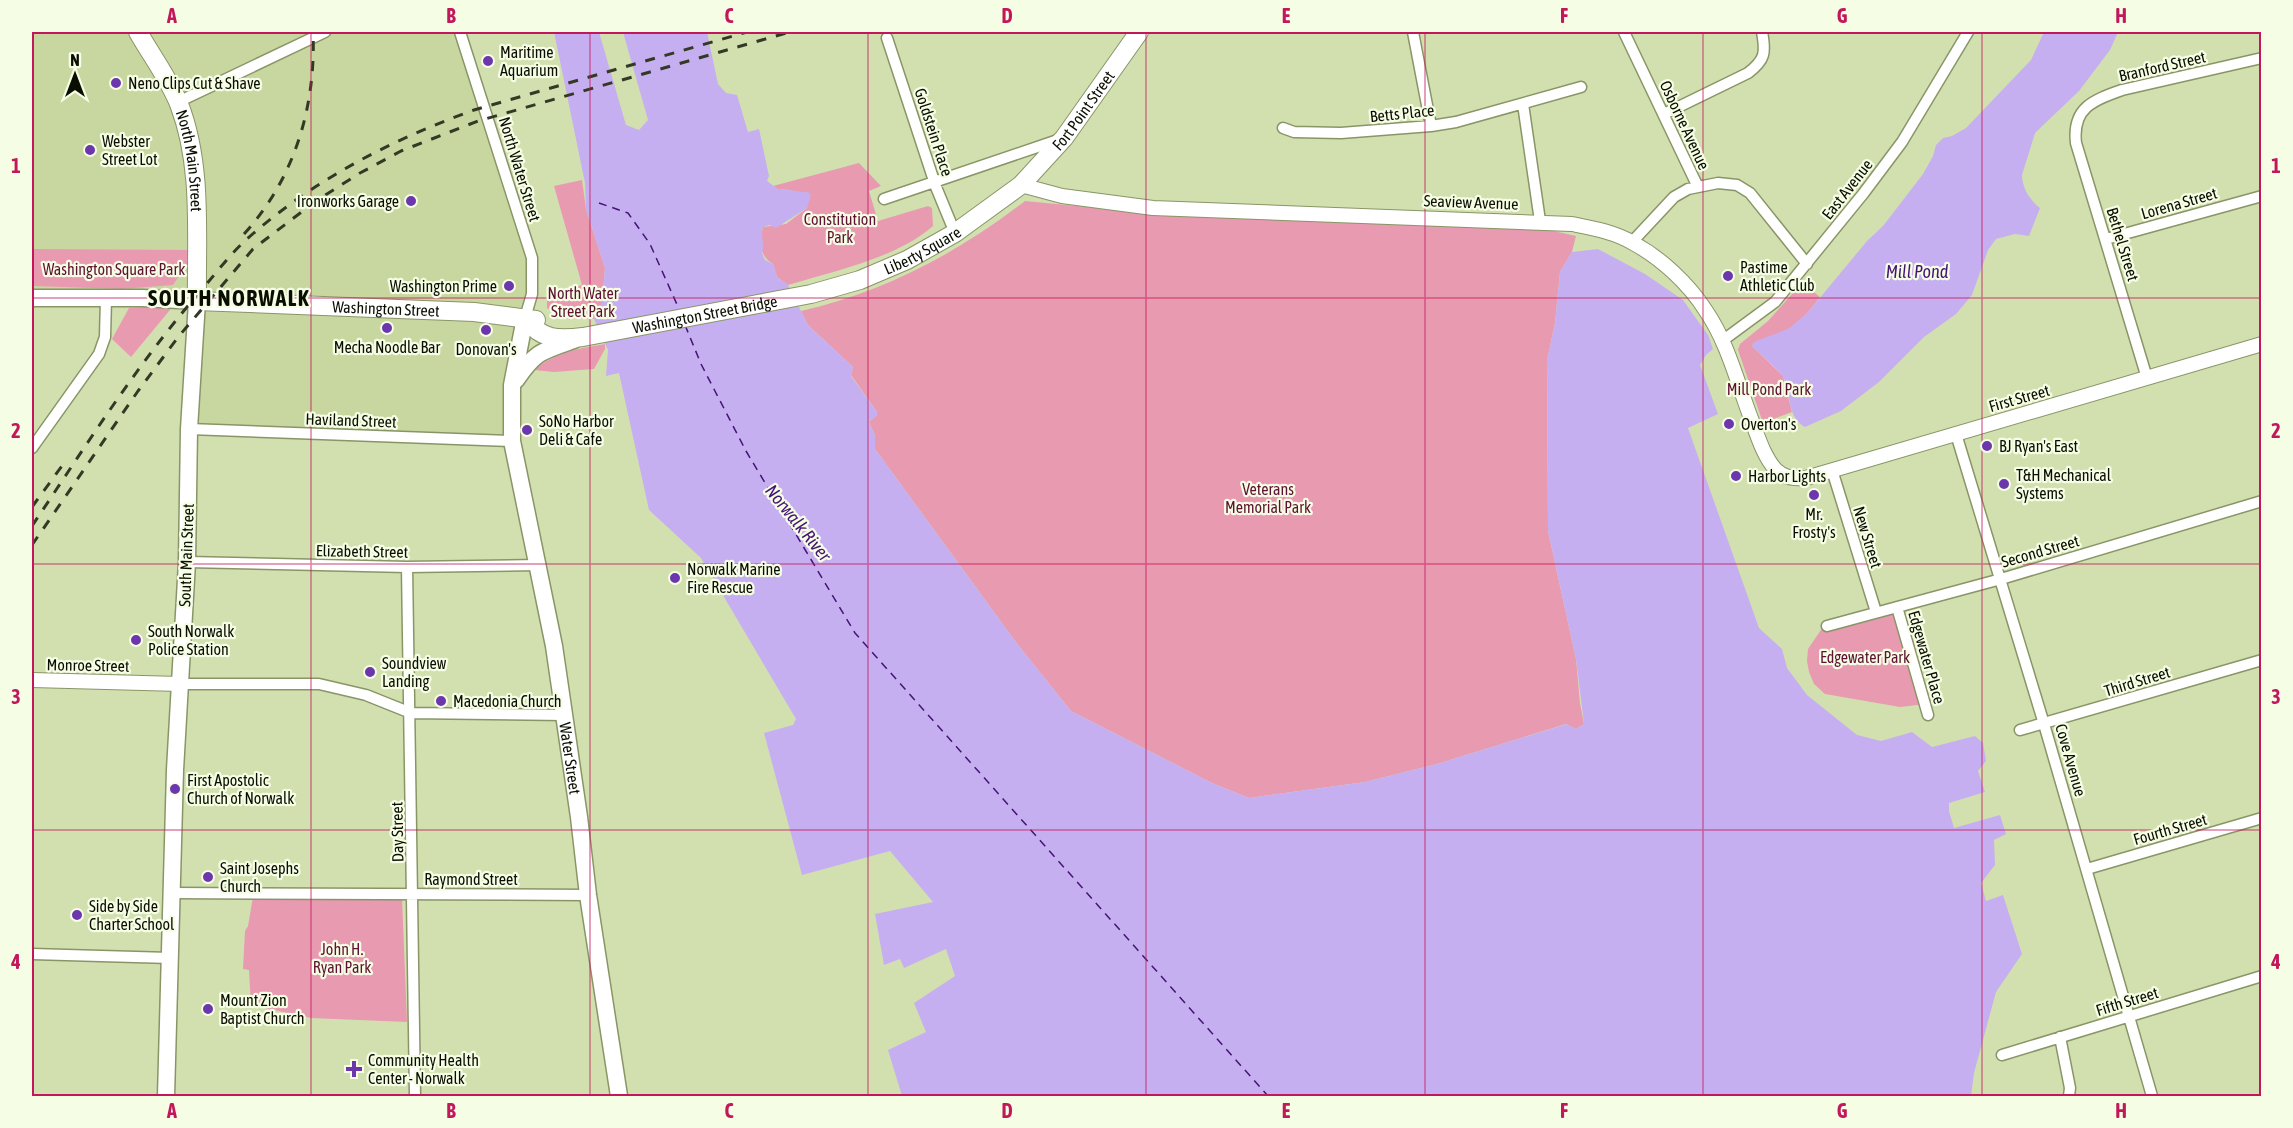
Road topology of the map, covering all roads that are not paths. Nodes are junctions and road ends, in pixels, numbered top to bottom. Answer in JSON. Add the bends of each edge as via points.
{"nodes":[{"id":1,"x":138,"y":32,"type":"edge"},
{"id":2,"x":325,"y":32,"type":"edge"},
{"id":3,"x":460,"y":32,"type":"edge"},
{"id":4,"x":1139,"y":32,"type":"edge"},
{"id":5,"x":1413,"y":32,"type":"edge"},
{"id":6,"x":1624,"y":32,"type":"edge"},
{"id":7,"x":1762,"y":32,"type":"edge"},
{"id":8,"x":1968,"y":32,"type":"edge"},
{"id":9,"x":887,"y":38,"type":"dead end"},
{"id":10,"x":2262,"y":58,"type":"edge"},
{"id":11,"x":1581,"y":87,"type":"dead end"},
{"id":12,"x":178,"y":102,"type":"junction"},
{"id":13,"x":1523,"y":104,"type":"junction"},
{"id":14,"x":1664,"y":114,"type":"junction"},
{"id":15,"x":2077,"y":119,"type":"joint"},
{"id":16,"x":1431,"y":126,"type":"junction"},
{"id":17,"x":1283,"y":128,"type":"dead end"},
{"id":18,"x":1064,"y":138,"type":"junction"},
{"id":19,"x":934,"y":181,"type":"junction"},
{"id":20,"x":1021,"y":185,"type":"junction"},
{"id":21,"x":1697,"y":186,"type":"junction"},
{"id":22,"x":2262,"y":196,"type":"edge"},
{"id":23,"x":884,"y":199,"type":"dead end"},
{"id":24,"x":1540,"y":221,"type":"junction"},
{"id":25,"x":955,"y":233,"type":"junction"},
{"id":26,"x":2106,"y":239,"type":"junction"},
{"id":27,"x":1632,"y":242,"type":"junction"},
{"id":28,"x":1807,"y":264,"type":"junction"},
{"id":29,"x":811,"y":294,"type":"joint"},
{"id":30,"x":32,"y":298,"type":"edge"},
{"id":31,"x":106,"y":298,"type":"junction"},
{"id":32,"x":197,"y":301,"type":"junction"},
{"id":33,"x":525,"y":318,"type":"junction"},
{"id":34,"x":591,"y":334,"type":"junction"},
{"id":35,"x":1722,"y":341,"type":"junction"},
{"id":36,"x":2262,"y":344,"type":"edge"},
{"id":37,"x":2147,"y":378,"type":"junction"},
{"id":38,"x":512,"y":385,"type":"junction"},
{"id":39,"x":189,"y":429,"type":"junction"},
{"id":40,"x":1956,"y":434,"type":"junction"},
{"id":41,"x":512,"y":441,"type":"junction"},
{"id":42,"x":32,"y":447,"type":"edge"},
{"id":43,"x":1832,"y":470,"type":"junction"},
{"id":44,"x":1785,"y":476,"type":"joint"},
{"id":45,"x":2262,"y":501,"type":"edge"},
{"id":46,"x":187,"y":562,"type":"junction"},
{"id":47,"x":538,"y":565,"type":"junction"},
{"id":48,"x":407,"y":567,"type":"junction"},
{"id":49,"x":2001,"y":579,"type":"junction"},
{"id":50,"x":1897,"y":607,"type":"junction"},
{"id":51,"x":1876,"y":612,"type":"junction"},
{"id":52,"x":1827,"y":626,"type":"dead end"},
{"id":53,"x":2262,"y":660,"type":"edge"},
{"id":54,"x":32,"y":680,"type":"edge"},
{"id":55,"x":180,"y":684,"type":"junction"},
{"id":56,"x":411,"y":713,"type":"junction"},
{"id":57,"x":564,"y":714,"type":"junction"},
{"id":58,"x":1928,"y":716,"type":"dead end"},
{"id":59,"x":2044,"y":724,"type":"junction"},
{"id":60,"x":2020,"y":730,"type":"dead end"},
{"id":61,"x":2262,"y":818,"type":"edge"},
{"id":62,"x":2087,"y":868,"type":"junction"},
{"id":63,"x":173,"y":893,"type":"junction"},
{"id":64,"x":413,"y":894,"type":"junction"},
{"id":65,"x":588,"y":895,"type":"junction"},
{"id":66,"x":32,"y":954,"type":"edge"},
{"id":67,"x":170,"y":958,"type":"junction"},
{"id":68,"x":2262,"y":976,"type":"edge"},
{"id":69,"x":2129,"y":1016,"type":"junction"},
{"id":70,"x":2060,"y":1037,"type":"junction"},
{"id":71,"x":2002,"y":1055,"type":"dead end"},
{"id":72,"x":166,"y":1096,"type":"edge"},
{"id":73,"x":415,"y":1096,"type":"edge"},
{"id":74,"x":619,"y":1096,"type":"edge"},
{"id":75,"x":2069,"y":1096,"type":"edge"},
{"id":76,"x":2152,"y":1096,"type":"edge"}],
"edges":[{"from":1,"to":12,"type":"main road","name":"North Main Street"},
{"from":2,"to":12,"type":"street"},
{"from":3,"to":33,"type":"street","name":"North Water Street","via":[[532,258],[532,294]]},
{"from":4,"to":18,"type":"main road","name":"Fort Point Street"},
{"from":5,"to":16,"type":"street"},
{"from":6,"to":14,"type":"street","name":"Osborne Avenue"},
{"from":7,"to":14,"type":"street","via":[[1764,55],[1760,64]]},
{"from":8,"to":28,"type":"street","name":"East Avenue","via":[[1902,142]]},
{"from":9,"to":19,"type":"street","name":"Goldstein Place"},
{"from":10,"to":15,"type":"street","name":"Branford Street","via":[[2122,90],[2104,96]]},
{"from":11,"to":13,"type":"street","name":"Betts Place"},
{"from":12,"to":32,"type":"main road","name":"North Main Street","via":[[192,142],[195,169]]},
{"from":13,"to":16,"type":"street","name":"Betts Place"},
{"from":13,"to":24,"type":"street"},
{"from":14,"to":21,"type":"street","name":"Osborne Avenue"},
{"from":15,"to":26,"type":"street","name":"Bethel Street","via":[[2076,143]]},
{"from":16,"to":17,"type":"street","name":"Betts Place","via":[[1341,134]]},
{"from":18,"to":19,"type":"street"},
{"from":18,"to":20,"type":"main road","name":"Fort Point Street"},
{"from":19,"to":23,"type":"street"},
{"from":19,"to":25,"type":"street","name":"Goldstein Place"},
{"from":20,"to":24,"type":"street","name":"Seaview Avenue","via":[[1062,196],[1154,208]]},
{"from":20,"to":25,"type":"main road","name":"Liberty Square"},
{"from":21,"to":27,"type":"street","name":"Osborne Avenue","via":[[1674,197]]},
{"from":21,"to":28,"type":"street","via":[[1737,185],[1750,193]]},
{"from":22,"to":26,"type":"street","name":"Lorena Street"},
{"from":24,"to":27,"type":"street","name":"Seaview Avenue","via":[[1590,228]]},
{"from":25,"to":29,"type":"main road","name":"Liberty Square","via":[[860,280]]},
{"from":26,"to":37,"type":"street","name":"Bethel Street"},
{"from":27,"to":35,"type":"street","name":"Seaview Avenue","via":[[1687,287],[1707,311]]},
{"from":28,"to":35,"type":"street","name":"East Avenue","via":[[1775,302]]},
{"from":29,"to":34,"type":"main road","name":"Washington Street Bridge"},
{"from":30,"to":31,"type":"main road","name":"Washington Street"},
{"from":31,"to":32,"type":"main road","name":"Washington Street"},
{"from":31,"to":42,"type":"street","via":[[105,337],[99,354]]},
{"from":32,"to":33,"type":"main road","name":"Washington Street","via":[[474,312]]},
{"from":32,"to":39,"type":"main road","name":"South Main Street"},
{"from":33,"to":34,"type":"main road","name":"Washington Street"},
{"from":33,"to":38,"type":"main road","name":"Water Street"},
{"from":34,"to":38,"type":"main road","via":[[540,351]]},
{"from":35,"to":44,"type":"street","name":"Seaview Avenue","via":[[1760,442],[1769,461]]},
{"from":36,"to":37,"type":"street","name":"First Street"},
{"from":37,"to":40,"type":"street","name":"First Street"},
{"from":38,"to":41,"type":"main road","name":"Water Street"},
{"from":39,"to":41,"type":"street","name":"Haviland Street"},
{"from":39,"to":46,"type":"main road","name":"South Main Street"},
{"from":40,"to":43,"type":"street","name":"First Street"},
{"from":40,"to":49,"type":"street","name":"Cove Avenue"},
{"from":41,"to":47,"type":"main road","name":"Water Street"},
{"from":43,"to":44,"type":"street","name":"First Street","via":[[1806,478]]},
{"from":43,"to":51,"type":"street","name":"New Street"},
{"from":45,"to":49,"type":"street","name":"Second Street"},
{"from":46,"to":48,"type":"street","name":"Elizabeth Street"},
{"from":46,"to":55,"type":"main road","name":"South Main Street"},
{"from":47,"to":48,"type":"street","name":"Elizabeth Street"},
{"from":47,"to":57,"type":"main road","name":"Water Street"},
{"from":48,"to":56,"type":"street","name":"Day Street"},
{"from":49,"to":50,"type":"street","name":"Second Street"},
{"from":49,"to":59,"type":"street","name":"Cove Avenue"},
{"from":50,"to":51,"type":"street","name":"Second Street"},
{"from":50,"to":58,"type":"street","name":"Edgewater Place"},
{"from":51,"to":52,"type":"street","name":"Second Street"},
{"from":53,"to":59,"type":"street","name":"Third Street"},
{"from":54,"to":55,"type":"street","name":"Monroe Street"},
{"from":55,"to":56,"type":"street","via":[[319,684],[366,695]]},
{"from":55,"to":63,"type":"main road","name":"South Main Street"},
{"from":56,"to":57,"type":"street"},
{"from":56,"to":64,"type":"street","name":"Day Street"},
{"from":57,"to":65,"type":"main road","name":"Water Street"},
{"from":59,"to":60,"type":"street","name":"Third Street"},
{"from":59,"to":62,"type":"street","name":"Cove Avenue"},
{"from":61,"to":62,"type":"street","name":"Fourth Street"},
{"from":62,"to":69,"type":"street","name":"Cove Avenue"},
{"from":63,"to":64,"type":"street","name":"Raymond Street"},
{"from":63,"to":67,"type":"main road","name":"South Main Street"},
{"from":64,"to":65,"type":"street","name":"Raymond Street"},
{"from":64,"to":73,"type":"street","name":"Day Street"},
{"from":65,"to":74,"type":"main road","name":"Water Street"},
{"from":66,"to":67,"type":"street"},
{"from":67,"to":72,"type":"main road","name":"South Main Street"},
{"from":68,"to":69,"type":"street","name":"Fifth Street"},
{"from":69,"to":70,"type":"street","name":"Fifth Street"},
{"from":69,"to":76,"type":"street","name":"Cove Avenue"},
{"from":70,"to":71,"type":"street","name":"Fifth Street"},
{"from":70,"to":75,"type":"street"}]}
